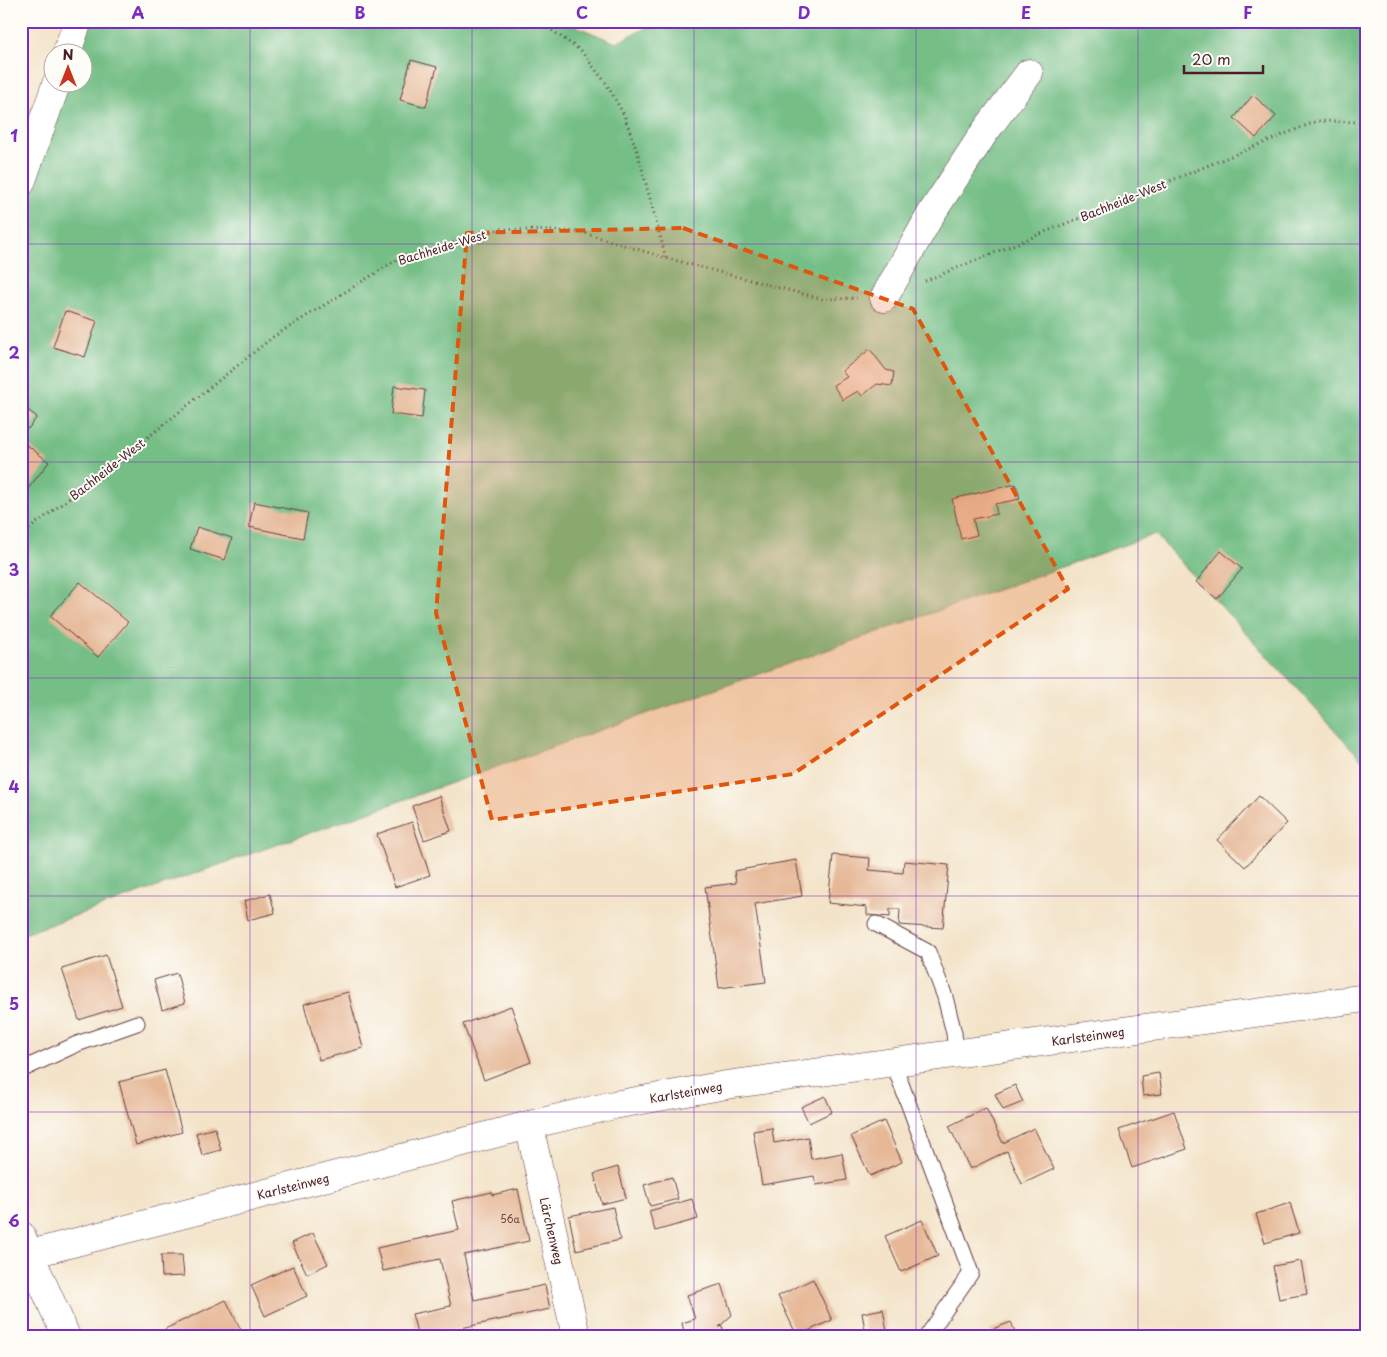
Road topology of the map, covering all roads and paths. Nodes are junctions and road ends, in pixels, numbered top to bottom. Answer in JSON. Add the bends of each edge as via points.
{"nodes":[{"id":1,"x":78,"y":21,"type":"edge"},
{"id":2,"x":529,"y":21,"type":"edge"},
{"id":3,"x":71,"y":42,"type":"edge"},
{"id":4,"x":1029,"y":72,"type":"dead end"},
{"id":5,"x":53,"y":92,"type":"edge"},
{"id":6,"x":1366,"y":122,"type":"edge"},
{"id":7,"x":21,"y":184,"type":"edge"},
{"id":8,"x":666,"y":258,"type":"junction"},
{"id":9,"x":884,"y":298,"type":"junction"},
{"id":10,"x":21,"y":535,"type":"edge"},
{"id":11,"x":876,"y":924,"type":"dead end"},
{"id":12,"x":1366,"y":998,"type":"edge"},
{"id":13,"x":137,"y":1023,"type":"dead end"},
{"id":14,"x":956,"y":1054,"type":"junction"},
{"id":15,"x":893,"y":1062,"type":"junction"},
{"id":16,"x":21,"y":1070,"type":"edge"},
{"id":17,"x":529,"y":1126,"type":"junction"},
{"id":18,"x":24,"y":1249,"type":"edge"},
{"id":19,"x":66,"y":1336,"type":"edge"},
{"id":20,"x":576,"y":1336,"type":"edge"},
{"id":21,"x":927,"y":1336,"type":"edge"}],
"edges":[{"from":1,"to":3,"type":"street"},
{"from":2,"to":8,"type":"path","via":[[550,29],[582,51],[606,83],[624,115],[638,154]]},
{"from":4,"to":9,"type":"street","via":[[931,214]]},
{"from":5,"to":7,"type":"street"},
{"from":6,"to":9,"type":"path","name":"Bachheide-West","via":[[1316,121]]},
{"from":8,"to":9,"type":"path","name":"Bachheide-West","via":[[822,299]]},
{"from":8,"to":10,"type":"path","name":"Bachheide-West","via":[[581,232],[499,230],[398,258],[273,337]]},
{"from":11,"to":14,"type":"lane","via":[[928,952],[945,997]]},
{"from":12,"to":14,"type":"street","name":"Karlsteinweg"},
{"from":13,"to":16,"type":"lane","via":[[77,1044]]},
{"from":14,"to":15,"type":"street","name":"Karlsteinweg"},
{"from":15,"to":17,"type":"street","name":"Karlsteinweg","via":[[674,1094]]},
{"from":15,"to":21,"type":"lane","via":[[971,1273]]},
{"from":17,"to":18,"type":"street","name":"Karlsteinweg"},
{"from":17,"to":20,"type":"street","name":"Lärchenweg"},
{"from":18,"to":19,"type":"street"}]}
